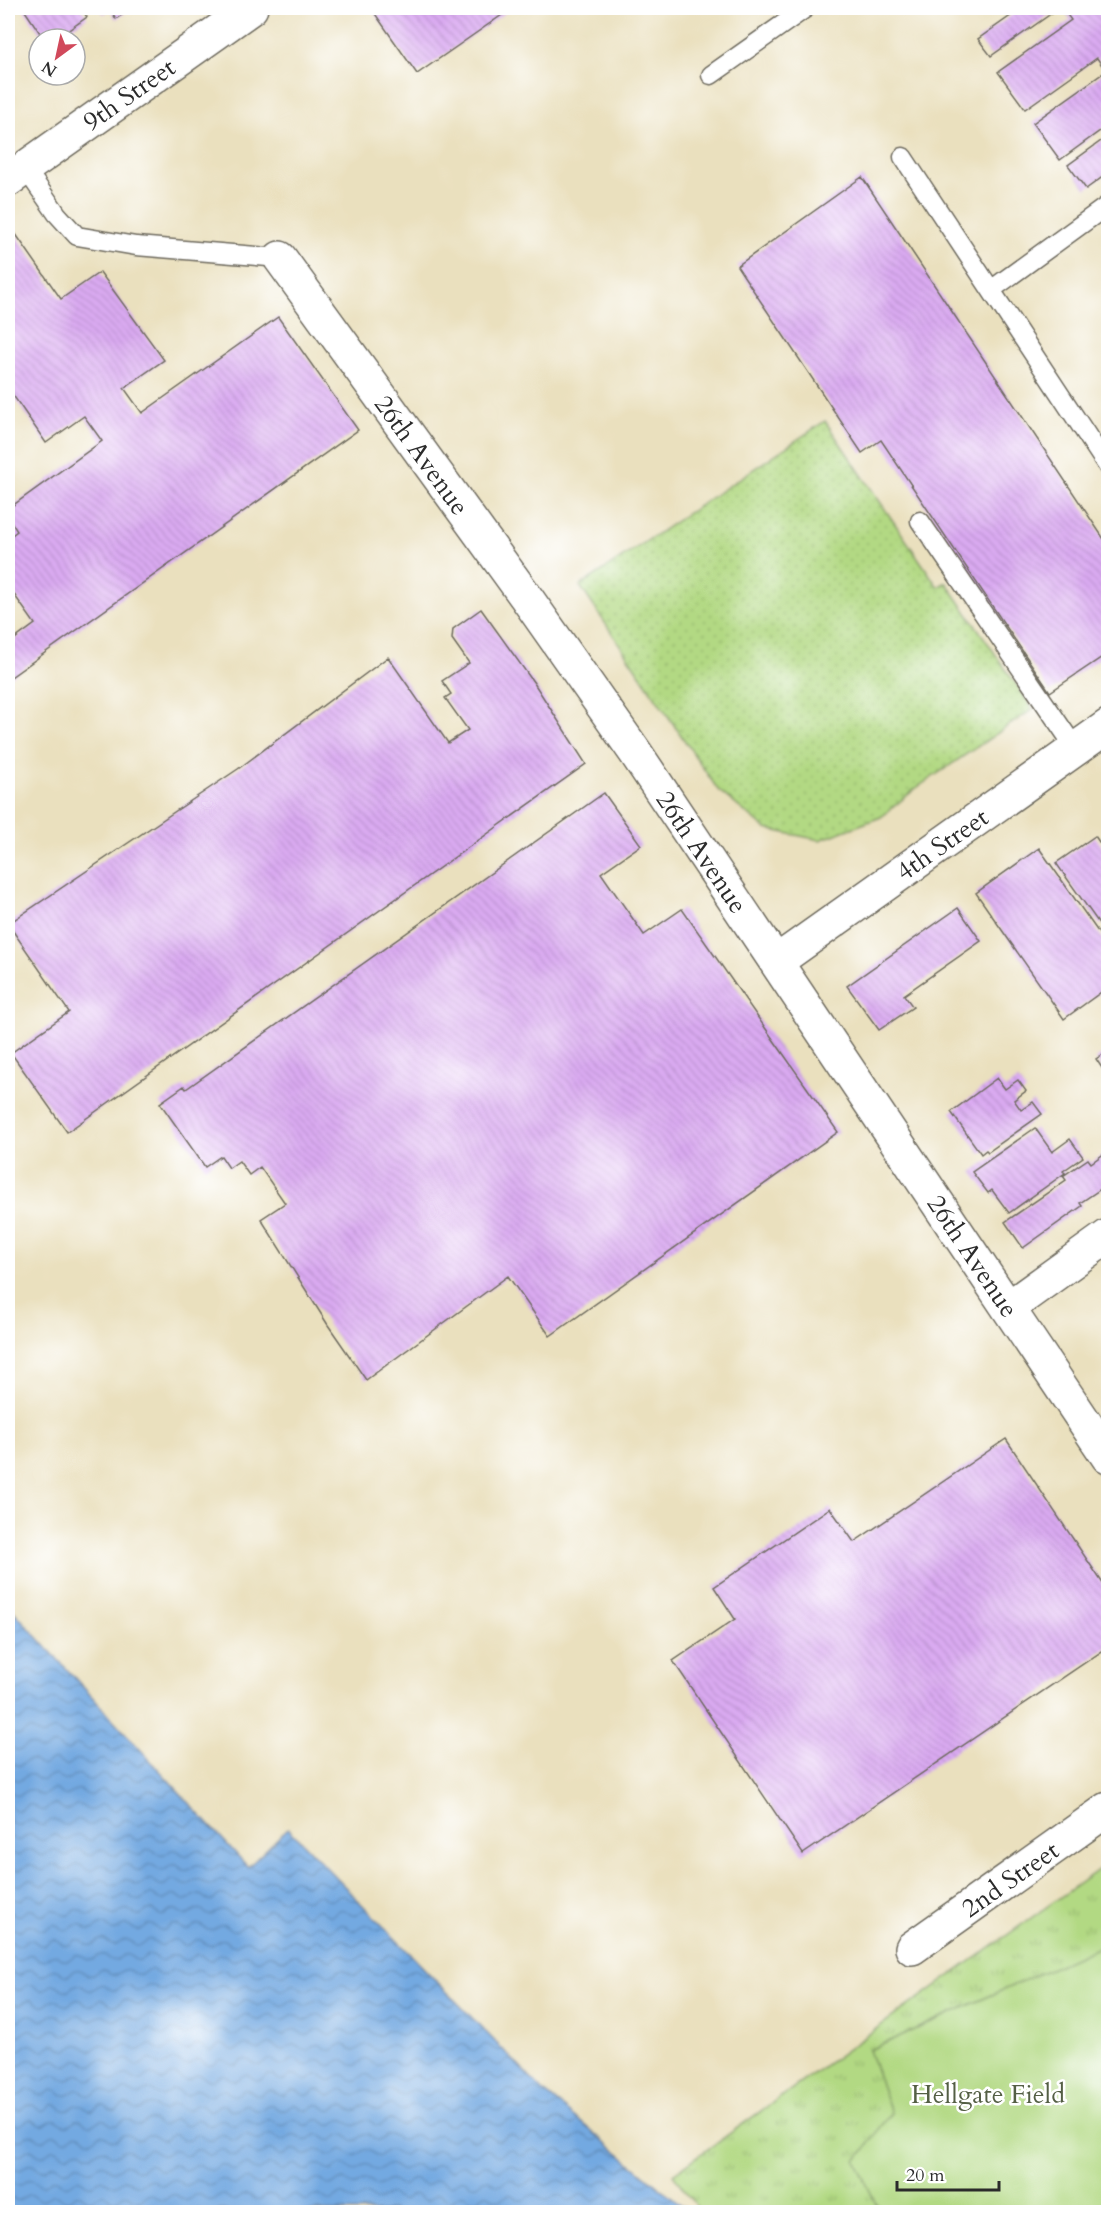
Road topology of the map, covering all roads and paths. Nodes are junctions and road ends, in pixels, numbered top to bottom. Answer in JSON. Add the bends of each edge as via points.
{"nodes":[{"id":1,"x":251,"y":8,"type":"edge"},
{"id":2,"x":806,"y":8,"type":"edge"},
{"id":3,"x":711,"y":75,"type":"dead end"},
{"id":4,"x":903,"y":157,"type":"dead end"},
{"id":5,"x":16,"y":174,"type":"edge"},
{"id":6,"x":1108,"y":205,"type":"edge"},
{"id":7,"x":280,"y":258,"type":"joint"},
{"id":8,"x":991,"y":290,"type":"junction"},
{"id":9,"x":1108,"y":466,"type":"edge"},
{"id":10,"x":920,"y":521,"type":"dead end"},
{"id":11,"x":1108,"y":726,"type":"edge"},
{"id":12,"x":1076,"y":749,"type":"junction"},
{"id":13,"x":776,"y":962,"type":"junction"},
{"id":14,"x":1108,"y":1236,"type":"edge"},
{"id":15,"x":1008,"y":1308,"type":"junction"},
{"id":16,"x":1108,"y":1457,"type":"edge"},
{"id":17,"x":1108,"y":1809,"type":"edge"},
{"id":18,"x":912,"y":1948,"type":"dead end"}],
"edges":[{"from":1,"to":5,"type":"street","name":"9th Street"},
{"from":2,"to":3,"type":"lane"},
{"from":4,"to":8,"type":"lane"},
{"from":5,"to":7,"type":"lane","via":[[77,236],[136,246]]},
{"from":6,"to":8,"type":"lane"},
{"from":7,"to":13,"type":"street","name":"26th Avenue","via":[[526,597]]},
{"from":8,"to":9,"type":"lane"},
{"from":10,"to":12,"type":"lane"},
{"from":11,"to":12,"type":"street","name":"4th Street"},
{"from":12,"to":13,"type":"street","name":"4th Street"},
{"from":13,"to":15,"type":"street","name":"26th Avenue"},
{"from":14,"to":15,"type":"street"},
{"from":15,"to":16,"type":"street","name":"26th Avenue"},
{"from":17,"to":18,"type":"street","name":"2nd Street"}]}
